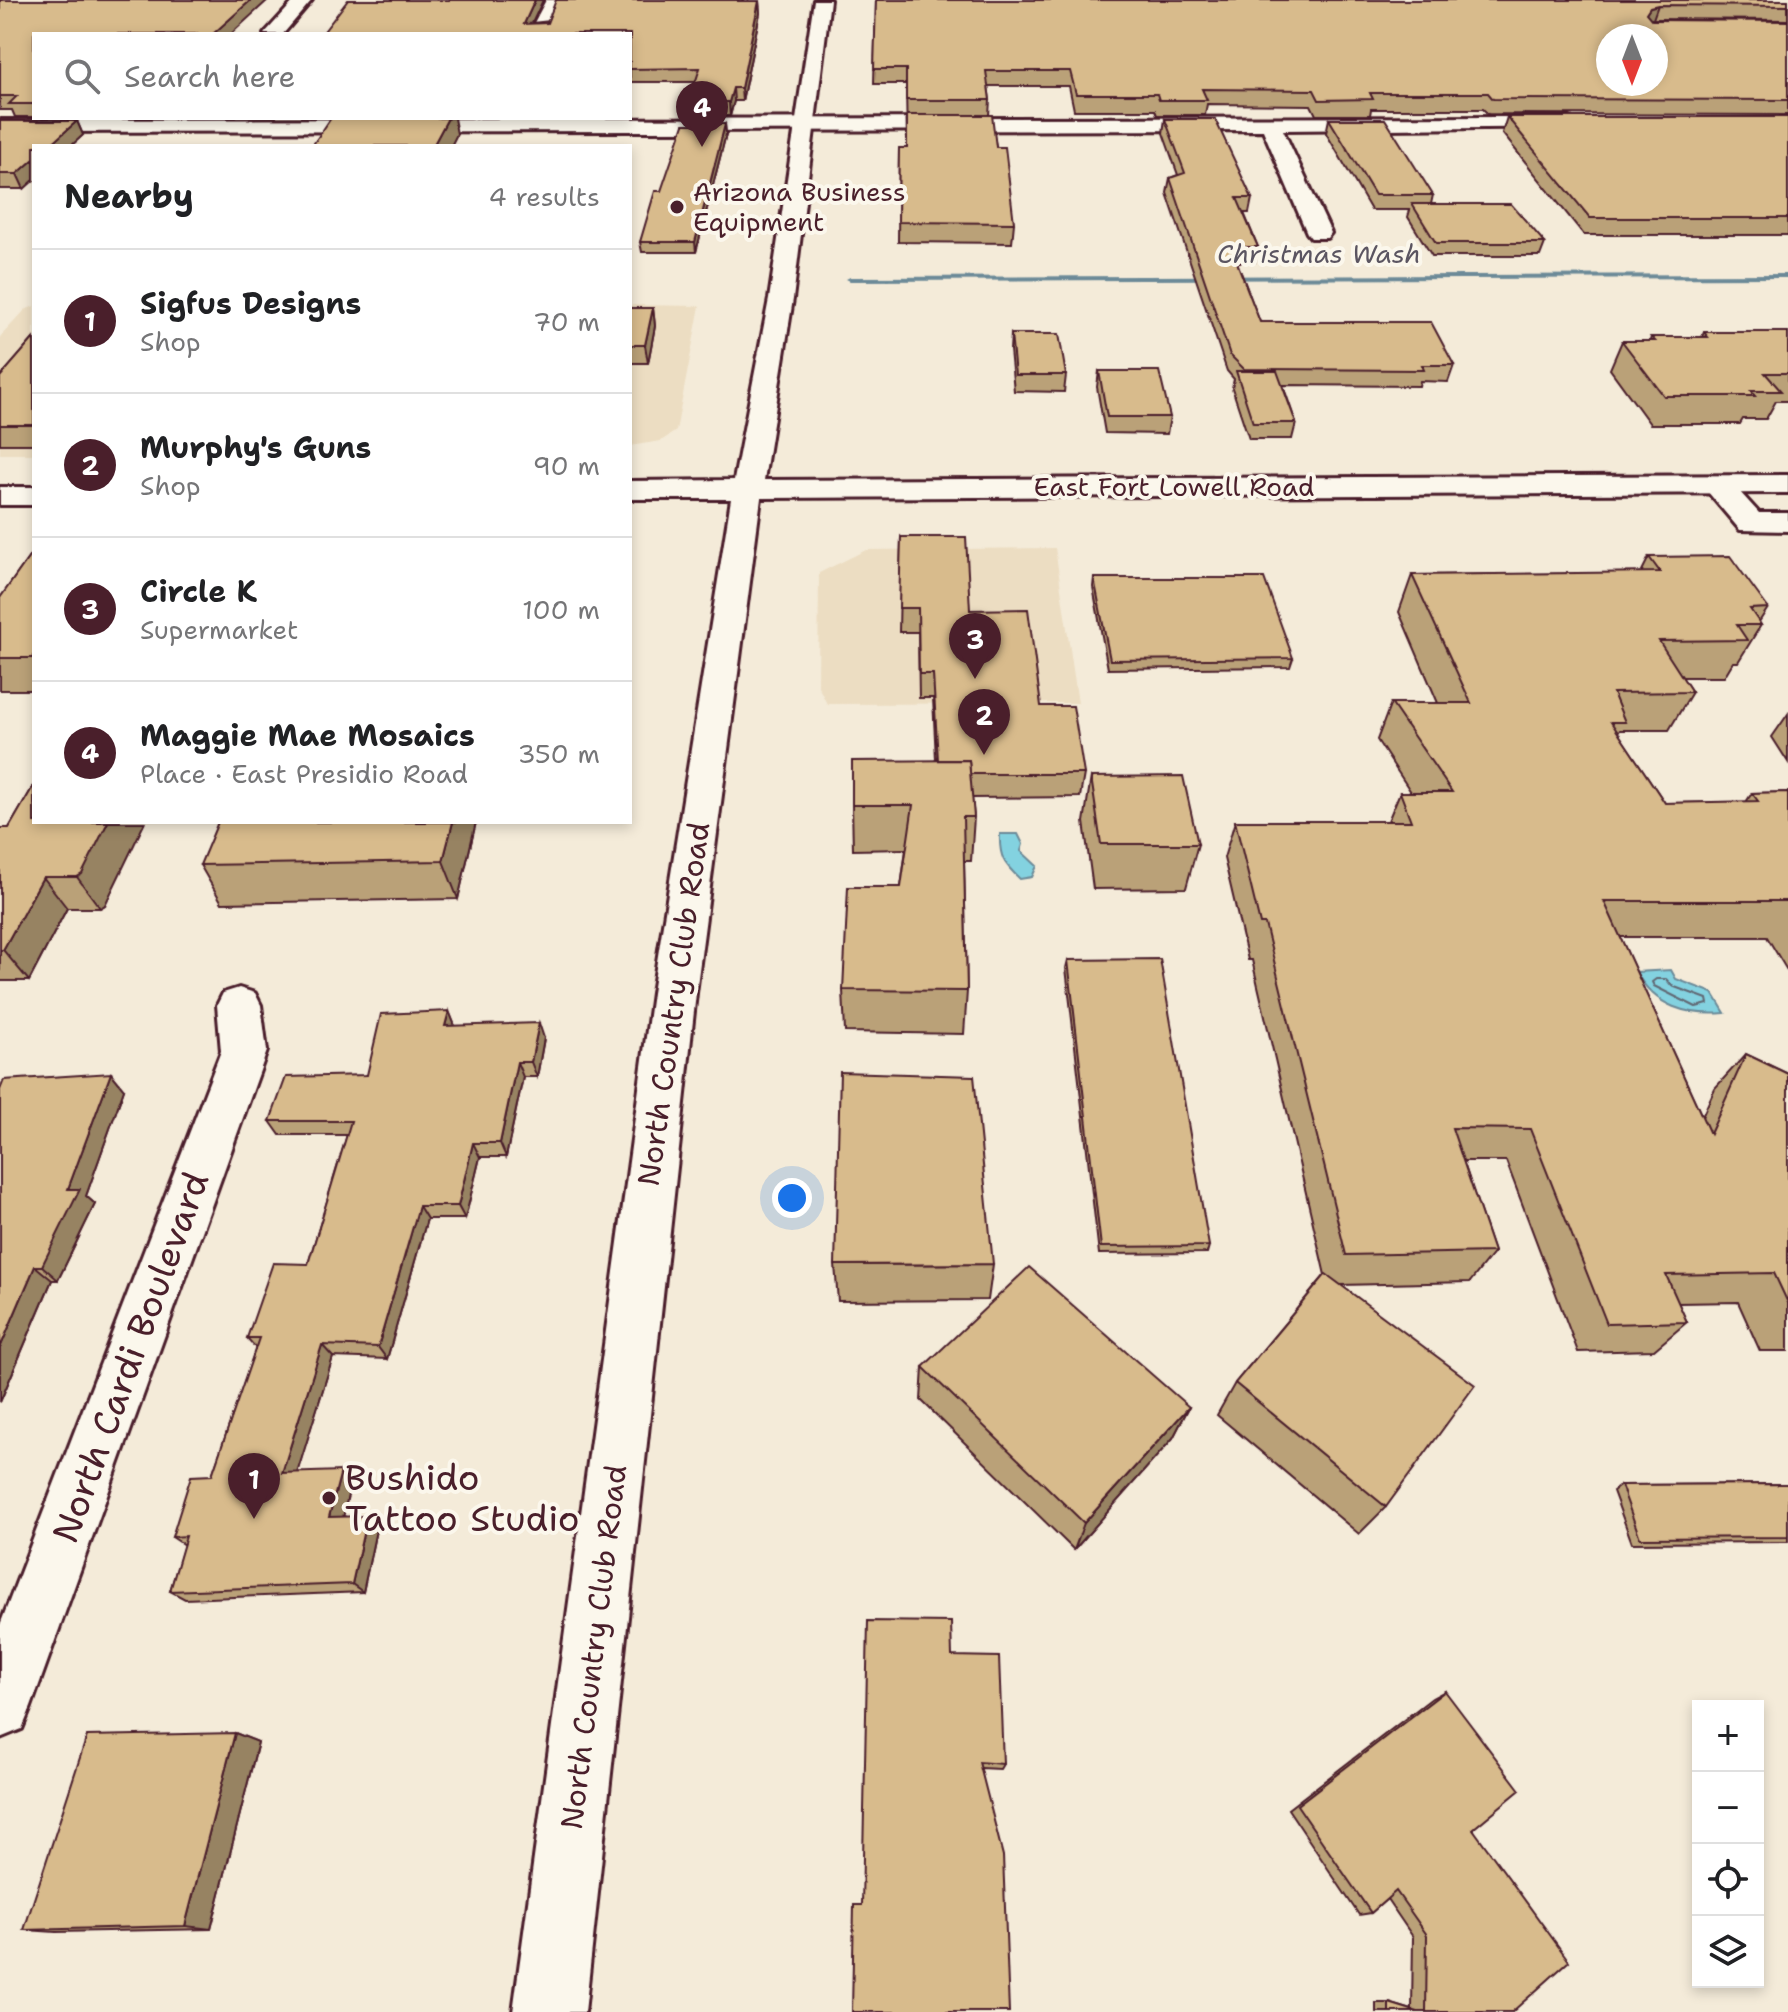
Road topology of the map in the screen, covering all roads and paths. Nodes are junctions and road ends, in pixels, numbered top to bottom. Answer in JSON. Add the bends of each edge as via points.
{"nodes":[{"id":1,"x":304,"y":0,"type":"edge"},
{"id":2,"x":554,"y":0,"type":"edge"},
{"id":3,"x":822,"y":0,"type":"edge"},
{"id":4,"x":275,"y":32,"type":"edge"},
{"id":5,"x":538,"y":32,"type":"edge"},
{"id":6,"x":492,"y":121,"type":"edge"},
{"id":7,"x":193,"y":122,"type":"edge"},
{"id":8,"x":807,"y":123,"type":"junction"},
{"id":9,"x":1270,"y":123,"type":"junction"},
{"id":10,"x":1590,"y":123,"type":"edge"},
{"id":11,"x":0,"y":126,"type":"edge"},
{"id":12,"x":1319,"y":233,"type":"dead end"},
{"id":13,"x":1788,"y":484,"type":"edge"},
{"id":14,"x":1717,"y":485,"type":"junction"},
{"id":15,"x":748,"y":488,"type":"junction"},
{"id":16,"x":632,"y":490,"type":"edge"},
{"id":17,"x":0,"y":496,"type":"edge"},
{"id":18,"x":32,"y":496,"type":"edge"},
{"id":19,"x":1788,"y":522,"type":"edge"},
{"id":20,"x":239,"y":1005,"type":"dead end"},
{"id":21,"x":0,"y":1707,"type":"edge"},
{"id":22,"x":549,"y":2012,"type":"edge"}],
"edges":[{"from":1,"to":4,"type":"main road"},
{"from":2,"to":5,"type":"main road"},
{"from":3,"to":8,"type":"main road","name":"North Country Club Road"},
{"from":6,"to":7,"type":"main road"},
{"from":6,"to":8,"type":"main road"},
{"from":7,"to":11,"type":"main road"},
{"from":8,"to":9,"type":"main road"},
{"from":8,"to":15,"type":"main road","name":"North Country Club Road"},
{"from":9,"to":10,"type":"main road"},
{"from":9,"to":12,"type":"main road"},
{"from":13,"to":14,"type":"main road","name":"East Fort Lowell Road"},
{"from":14,"to":15,"type":"main road","name":"East Fort Lowell Road"},
{"from":14,"to":19,"type":"main road","via":[[1751,523]]},
{"from":15,"to":16,"type":"main road","name":"East Fort Lowell Road"},
{"from":15,"to":22,"type":"main road","name":"North Country Club Road","via":[[674,993]]},
{"from":17,"to":18,"type":"main road"},
{"from":20,"to":21,"type":"main road","name":"North Cardi Boulevard","via":[[244,1051]]}]}
